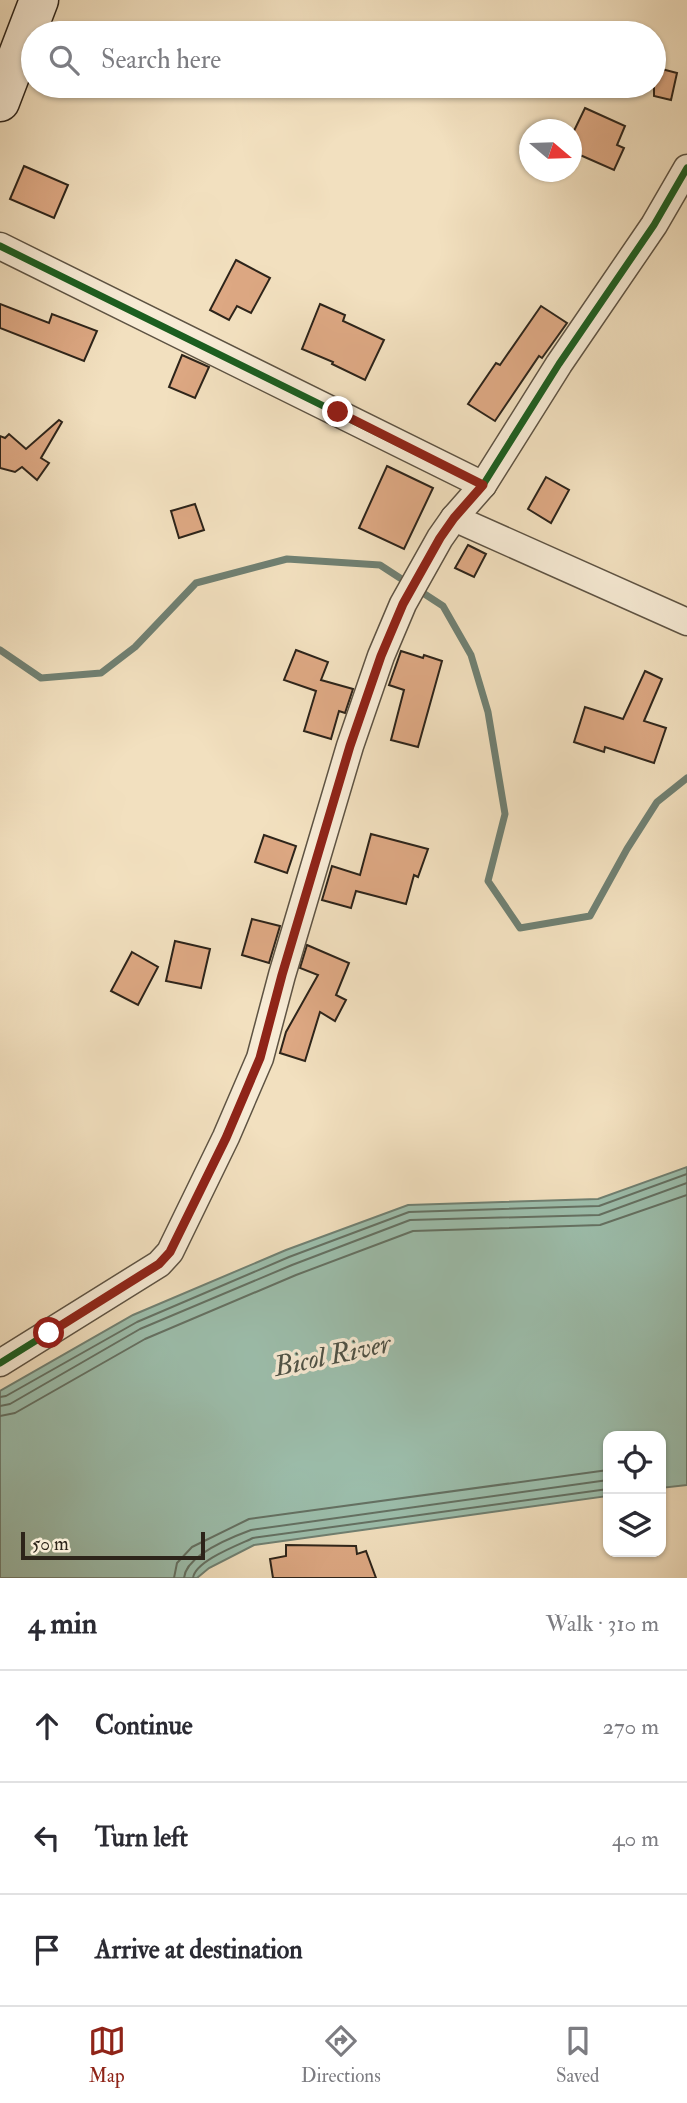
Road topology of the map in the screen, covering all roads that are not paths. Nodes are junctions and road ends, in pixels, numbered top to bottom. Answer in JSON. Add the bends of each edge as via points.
{"nodes":[{"id":1,"x":39,"y":0,"type":"edge"},
{"id":2,"x":31,"y":21,"type":"edge"},
{"id":3,"x":21,"y":47,"type":"edge"},
{"id":4,"x":0,"y":102,"type":"edge"},
{"id":5,"x":687,"y":168,"type":"edge"},
{"id":6,"x":0,"y":246,"type":"edge"},
{"id":7,"x":483,"y":485,"type":"junction"},
{"id":8,"x":447,"y":528,"type":"junction"},
{"id":9,"x":687,"y":622,"type":"edge"},
{"id":10,"x":0,"y":1363,"type":"edge"}],
"edges":[{"from":1,"to":2,"type":"main road"},
{"from":3,"to":4,"type":"main road"},
{"from":5,"to":7,"type":"street"},
{"from":6,"to":7,"type":"street"},
{"from":7,"to":8,"type":"street"},
{"from":8,"to":9,"type":"street"},
{"from":8,"to":10,"type":"street","via":[[403,604],[381,656],[350,746],[260,1058],[170,1252],[159,1264]]}]}
